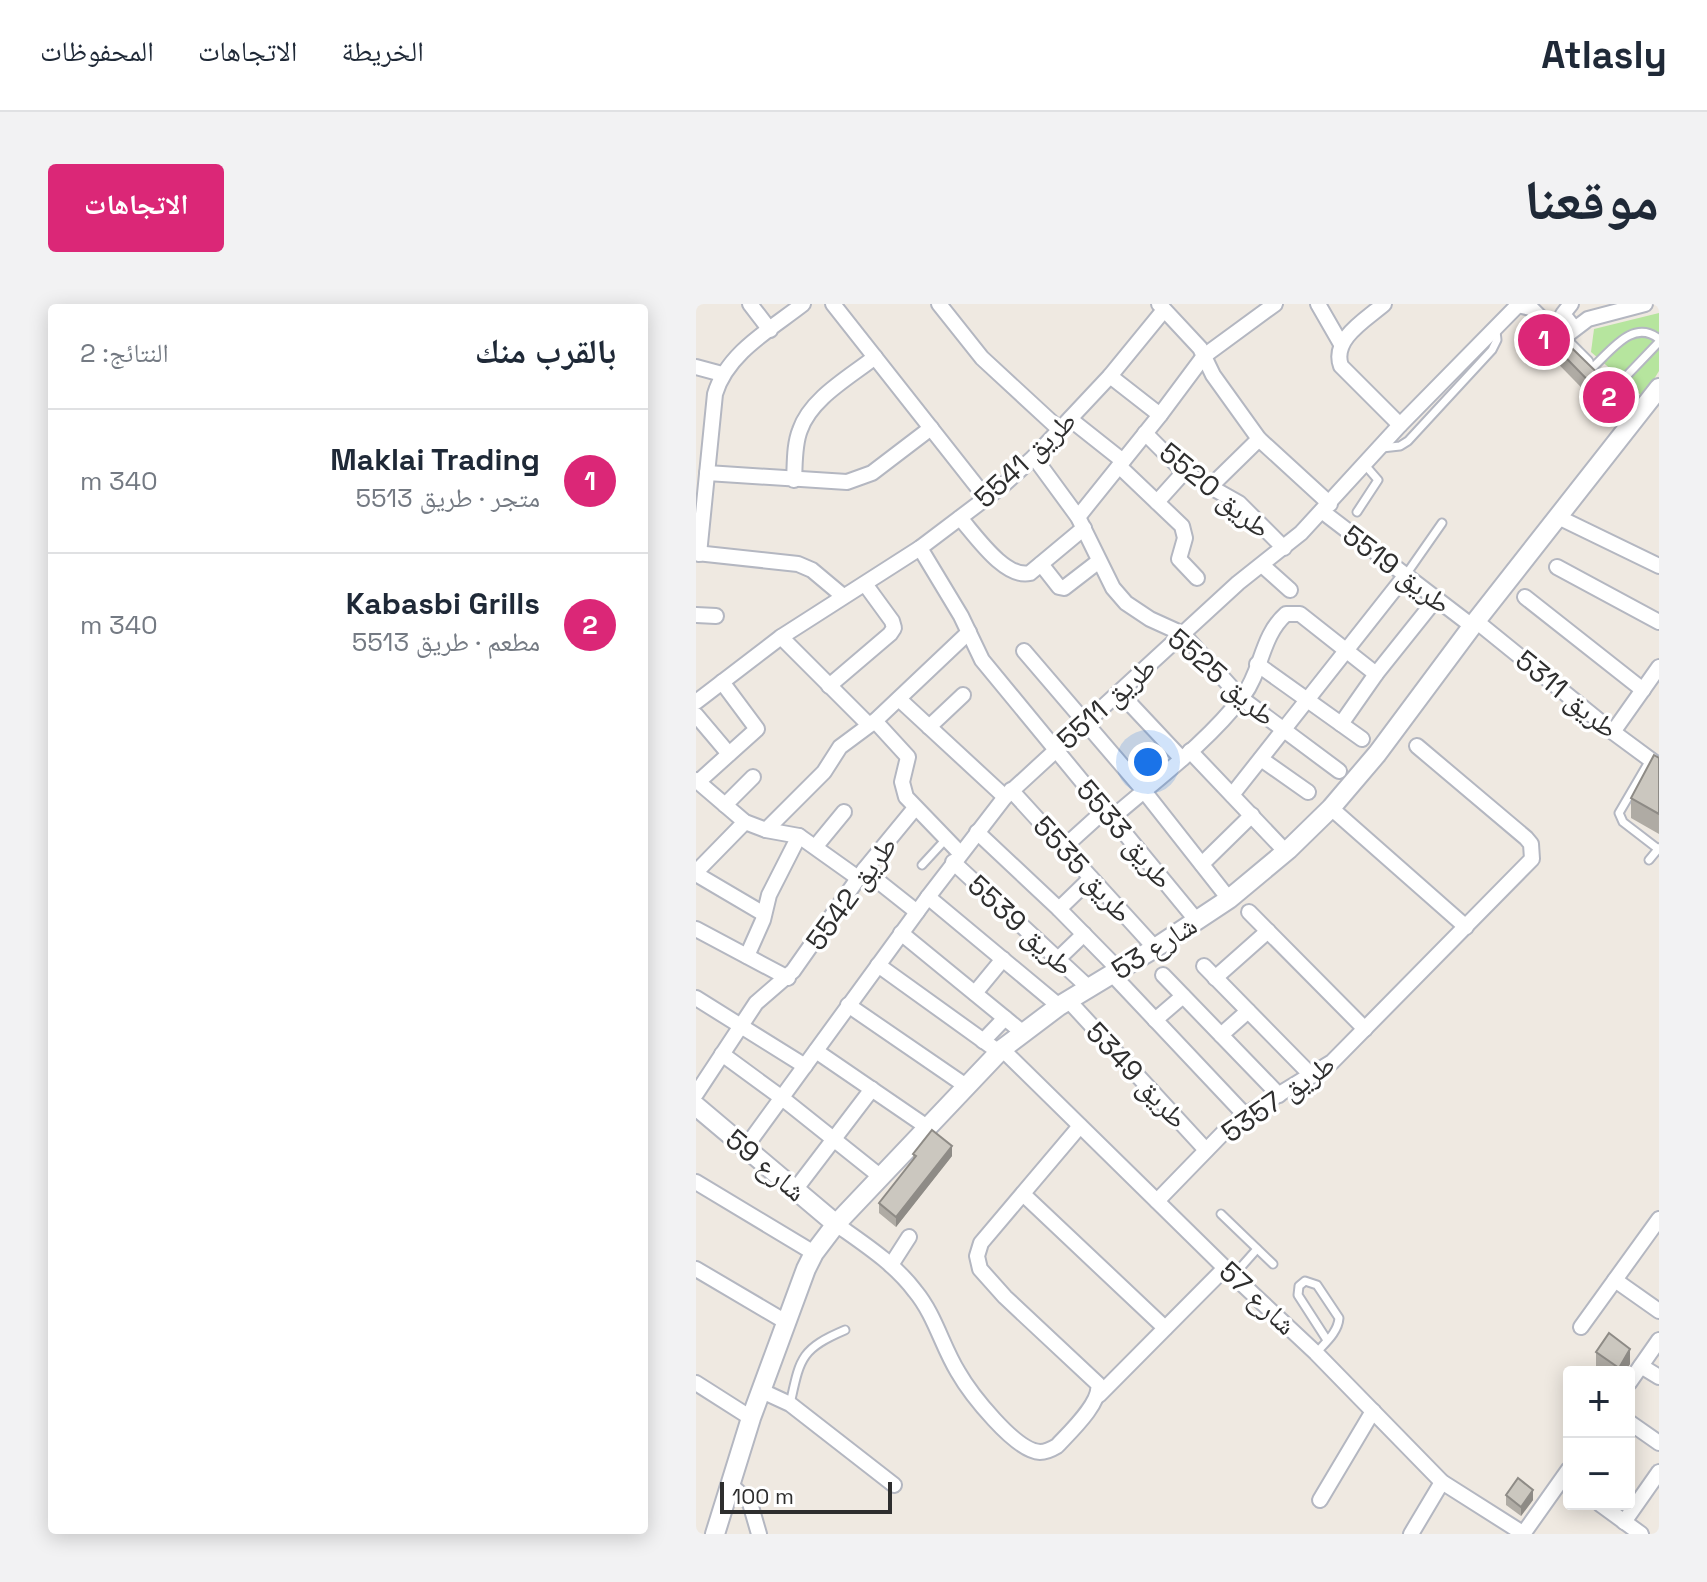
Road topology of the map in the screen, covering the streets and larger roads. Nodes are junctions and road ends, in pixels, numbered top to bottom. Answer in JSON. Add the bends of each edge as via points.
{"nodes":[{"id":1,"x":750,"y":304,"type":"edge"},
{"id":2,"x":803,"y":304,"type":"edge"},
{"id":3,"x":833,"y":304,"type":"edge"},
{"id":4,"x":939,"y":304,"type":"edge"},
{"id":5,"x":1275,"y":304,"type":"edge"},
{"id":6,"x":1318,"y":304,"type":"edge"},
{"id":7,"x":1384,"y":304,"type":"edge"},
{"id":8,"x":1522,"y":304,"type":"edge"},
{"id":9,"x":1571,"y":304,"type":"edge"},
{"id":10,"x":1645,"y":304,"type":"edge"},
{"id":11,"x":1161,"y":307,"type":"edge"},
{"id":12,"x":1574,"y":328,"type":"junction"},
{"id":13,"x":770,"y":330,"type":"junction"},
{"id":14,"x":1563,"y":338,"type":"junction"},
{"id":15,"x":1341,"y":344,"type":"junction"},
{"id":16,"x":1204,"y":356,"type":"junction"},
{"id":17,"x":875,"y":357,"type":"junction"},
{"id":18,"x":696,"y":367,"type":"edge"},
{"id":19,"x":722,"y":374,"type":"junction"},
{"id":20,"x":1110,"y":376,"type":"junction"},
{"id":21,"x":1659,"y":388,"type":"edge"},
{"id":22,"x":1638,"y":413,"type":"junction"},
{"id":23,"x":1160,"y":415,"type":"junction"},
{"id":24,"x":1065,"y":424,"type":"junction"},
{"id":25,"x":1400,"y":425,"type":"junction"},
{"id":26,"x":931,"y":428,"type":"junction"},
{"id":27,"x":1145,"y":433,"type":"junction"},
{"id":28,"x":1259,"y":439,"type":"junction"},
{"id":29,"x":703,"y":447,"type":"edge"},
{"id":30,"x":1034,"y":457,"type":"junction"},
{"id":31,"x":1121,"y":464,"type":"junction"},
{"id":32,"x":1184,"y":472,"type":"junction"},
{"id":33,"x":707,"y":473,"type":"junction"},
{"id":34,"x":794,"y":480,"type":"junction"},
{"id":35,"x":1211,"y":486,"type":"junction"},
{"id":36,"x":986,"y":498,"type":"junction"},
{"id":37,"x":1157,"y":502,"type":"junction"},
{"id":38,"x":1326,"y":508,"type":"junction"},
{"id":39,"x":1558,"y":517,"type":"junction"},
{"id":40,"x":960,"y":518,"type":"junction"},
{"id":41,"x":1081,"y":522,"type":"junction"},
{"id":42,"x":920,"y":548,"type":"junction"},
{"id":43,"x":1284,"y":548,"type":"junction"},
{"id":44,"x":698,"y":553,"type":"edge"},
{"id":45,"x":1099,"y":561,"type":"junction"},
{"id":46,"x":1041,"y":564,"type":"junction"},
{"id":47,"x":1262,"y":565,"type":"junction"},
{"id":48,"x":1659,"y":566,"type":"edge"},
{"id":49,"x":1557,"y":567,"type":"dead end"},
{"id":50,"x":1405,"y":576,"type":"junction"},
{"id":51,"x":1197,"y":578,"type":"dead end"},
{"id":52,"x":865,"y":584,"type":"junction"},
{"id":53,"x":1290,"y":590,"type":"dead end"},
{"id":54,"x":843,"y":596,"type":"junction"},
{"id":55,"x":1525,"y":597,"type":"dead end"},
{"id":56,"x":1436,"y":599,"type":"junction"},
{"id":57,"x":696,"y":615,"type":"edge"},
{"id":58,"x":716,"y":616,"type":"dead end"},
{"id":59,"x":1659,"y":622,"type":"edge"},
{"id":60,"x":1474,"y":624,"type":"junction"},
{"id":61,"x":969,"y":632,"type":"junction"},
{"id":62,"x":1183,"y":634,"type":"junction"},
{"id":63,"x":781,"y":637,"type":"junction"},
{"id":64,"x":1345,"y":650,"type":"junction"},
{"id":65,"x":1024,"y":651,"type":"dead end"},
{"id":66,"x":1257,"y":664,"type":"junction"},
{"id":67,"x":1659,"y":667,"type":"edge"},
{"id":68,"x":1376,"y":674,"type":"junction"},
{"id":69,"x":722,"y":682,"type":"junction"},
{"id":70,"x":829,"y":686,"type":"junction"},
{"id":71,"x":1643,"y":690,"type":"junction"},
{"id":72,"x":1120,"y":693,"type":"junction"},
{"id":73,"x":963,"y":695,"type":"dead end"},
{"id":74,"x":1241,"y":698,"type":"junction"},
{"id":75,"x":899,"y":699,"type":"junction"},
{"id":76,"x":1308,"y":699,"type":"junction"},
{"id":77,"x":696,"y":702,"type":"edge"},
{"id":78,"x":696,"y":715,"type":"edge"},
{"id":79,"x":1084,"y":722,"type":"junction"},
{"id":80,"x":872,"y":723,"type":"junction"},
{"id":81,"x":1341,"y":724,"type":"junction"},
{"id":82,"x":929,"y":727,"type":"junction"},
{"id":83,"x":1285,"y":731,"type":"junction"},
{"id":84,"x":1613,"y":732,"type":"junction"},
{"id":85,"x":1362,"y":739,"type":"dead end"},
{"id":86,"x":1417,"y":746,"type":"dead end"},
{"id":87,"x":1055,"y":749,"type":"junction"},
{"id":88,"x":729,"y":754,"type":"junction"},
{"id":89,"x":1186,"y":755,"type":"junction"},
{"id":90,"x":1261,"y":759,"type":"junction"},
{"id":91,"x":1655,"y":763,"type":"edge"},
{"id":92,"x":1339,"y":771,"type":"dead end"},
{"id":93,"x":753,"y":777,"type":"dead end"},
{"id":94,"x":697,"y":781,"type":"edge"},
{"id":95,"x":1144,"y":791,"type":"junction"},
{"id":96,"x":1308,"y":792,"type":"dead end"},
{"id":97,"x":1008,"y":794,"type":"junction"},
{"id":98,"x":1232,"y":795,"type":"junction"},
{"id":99,"x":725,"y":805,"type":"junction"},
{"id":100,"x":915,"y":808,"type":"junction"},
{"id":101,"x":1331,"y":808,"type":"junction"},
{"id":102,"x":844,"y":812,"type":"dead end"},
{"id":103,"x":1108,"y":814,"type":"junction"},
{"id":104,"x":1252,"y":815,"type":"junction"},
{"id":105,"x":745,"y":822,"type":"junction"},
{"id":106,"x":766,"y":830,"type":"junction"},
{"id":107,"x":977,"y":832,"type":"junction"},
{"id":108,"x":799,"y":836,"type":"junction"},
{"id":109,"x":816,"y":846,"type":"junction"},
{"id":110,"x":1063,"y":848,"type":"junction"},
{"id":111,"x":1286,"y":852,"type":"junction"},
{"id":112,"x":957,"y":858,"type":"junction"},
{"id":113,"x":1202,"y":864,"type":"junction"},
{"id":114,"x":696,"y":873,"type":"edge"},
{"id":115,"x":861,"y":874,"type":"junction"},
{"id":116,"x":1091,"y":878,"type":"junction"},
{"id":117,"x":928,"y":897,"type":"junction"},
{"id":118,"x":1229,"y":899,"type":"junction"},
{"id":119,"x":1059,"y":909,"type":"junction"},
{"id":120,"x":917,"y":912,"type":"junction"},
{"id":121,"x":1249,"y":912,"type":"dead end"},
{"id":122,"x":764,"y":914,"type":"junction"},
{"id":123,"x":1197,"y":921,"type":"junction"},
{"id":124,"x":1466,"y":927,"type":"junction"},
{"id":125,"x":696,"y":929,"type":"edge"},
{"id":126,"x":1268,"y":931,"type":"junction"},
{"id":127,"x":901,"y":933,"type":"junction"},
{"id":128,"x":1084,"y":934,"type":"junction"},
{"id":129,"x":1155,"y":948,"type":"junction"},
{"id":130,"x":747,"y":956,"type":"junction"},
{"id":131,"x":1003,"y":959,"type":"junction"},
{"id":132,"x":1058,"y":959,"type":"junction"},
{"id":133,"x":878,"y":965,"type":"junction"},
{"id":134,"x":1204,"y":966,"type":"dead end"},
{"id":135,"x":1116,"y":972,"type":"junction"},
{"id":136,"x":1163,"y":975,"type":"dead end"},
{"id":137,"x":788,"y":978,"type":"junction"},
{"id":138,"x":1215,"y":978,"type":"junction"},
{"id":139,"x":1089,"y":988,"type":"junction"},
{"id":140,"x":975,"y":993,"type":"junction"},
{"id":141,"x":1183,"y":996,"type":"junction"},
{"id":142,"x":696,"y":998,"type":"edge"},
{"id":143,"x":1063,"y":1003,"type":"junction"},
{"id":144,"x":848,"y":1005,"type":"junction"},
{"id":145,"x":1248,"y":1011,"type":"junction"},
{"id":146,"x":1005,"y":1018,"type":"junction"},
{"id":147,"x":1155,"y":1020,"type":"junction"},
{"id":148,"x":742,"y":1024,"type":"junction"},
{"id":149,"x":1365,"y":1029,"type":"junction"},
{"id":150,"x":1022,"y":1032,"type":"junction"},
{"id":151,"x":1221,"y":1035,"type":"junction"},
{"id":152,"x":995,"y":1047,"type":"junction"},
{"id":153,"x":816,"y":1051,"type":"junction"},
{"id":154,"x":722,"y":1054,"type":"junction"},
{"id":155,"x":805,"y":1066,"type":"junction"},
{"id":156,"x":1312,"y":1076,"type":"junction"},
{"id":157,"x":700,"y":1077,"type":"edge"},
{"id":158,"x":966,"y":1086,"type":"junction"},
{"id":159,"x":872,"y":1089,"type":"junction"},
{"id":160,"x":696,"y":1094,"type":"edge"},
{"id":161,"x":1279,"y":1095,"type":"junction"},
{"id":162,"x":782,"y":1098,"type":"junction"},
{"id":163,"x":696,"y":1106,"type":"edge"},
{"id":164,"x":1245,"y":1115,"type":"junction"},
{"id":165,"x":1080,"y":1126,"type":"junction"},
{"id":166,"x":927,"y":1127,"type":"junction"},
{"id":167,"x":835,"y":1140,"type":"junction"},
{"id":168,"x":745,"y":1148,"type":"junction"},
{"id":169,"x":1206,"y":1150,"type":"junction"},
{"id":170,"x":881,"y":1177,"type":"junction"},
{"id":171,"x":696,"y":1182,"type":"edge"},
{"id":172,"x":795,"y":1190,"type":"junction"},
{"id":173,"x":1023,"y":1194,"type":"junction"},
{"id":174,"x":1157,"y":1201,"type":"junction"},
{"id":175,"x":1659,"y":1219,"type":"edge"},
{"id":176,"x":836,"y":1224,"type":"junction"},
{"id":177,"x":909,"y":1237,"type":"dead end"},
{"id":178,"x":1654,"y":1238,"type":"edge"},
{"id":179,"x":814,"y":1253,"type":"junction"},
{"id":180,"x":891,"y":1265,"type":"junction"},
{"id":181,"x":696,"y":1269,"type":"edge"},
{"id":182,"x":1229,"y":1272,"type":"junction"},
{"id":183,"x":1615,"y":1280,"type":"junction"},
{"id":184,"x":1659,"y":1311,"type":"edge"},
{"id":185,"x":786,"y":1322,"type":"junction"},
{"id":186,"x":1581,"y":1327,"type":"dead end"},
{"id":187,"x":1165,"y":1328,"type":"junction"},
{"id":188,"x":1659,"y":1340,"type":"edge"},
{"id":189,"x":1641,"y":1366,"type":"junction"},
{"id":190,"x":1635,"y":1374,"type":"edge"},
{"id":191,"x":1659,"y":1377,"type":"edge"},
{"id":192,"x":696,"y":1383,"type":"edge"},
{"id":193,"x":762,"y":1391,"type":"junction"},
{"id":194,"x":1099,"y":1395,"type":"junction"},
{"id":195,"x":1373,"y":1411,"type":"junction"},
{"id":196,"x":751,"y":1418,"type":"junction"},
{"id":197,"x":1635,"y":1426,"type":"edge"},
{"id":198,"x":1659,"y":1443,"type":"edge"},
{"id":199,"x":1659,"y":1472,"type":"edge"},
{"id":200,"x":1563,"y":1481,"type":"edge"},
{"id":201,"x":1442,"y":1482,"type":"junction"},
{"id":202,"x":730,"y":1484,"type":"junction"},
{"id":203,"x":894,"y":1485,"type":"dead end"},
{"id":204,"x":1320,"y":1500,"type":"dead end"},
{"id":205,"x":1608,"y":1510,"type":"edge"},
{"id":206,"x":1624,"y":1522,"type":"junction"},
{"id":207,"x":715,"y":1534,"type":"edge"},
{"id":208,"x":759,"y":1534,"type":"edge"},
{"id":209,"x":1411,"y":1534,"type":"edge"},
{"id":210,"x":1523,"y":1534,"type":"edge"},
{"id":211,"x":1641,"y":1534,"type":"edge"}],
"edges":[{"from":1,"to":13,"type":"street"},
{"from":2,"to":13,"type":"street"},
{"from":3,"to":17,"type":"street"},
{"from":4,"to":24,"type":"street","via":[[982,358]]},
{"from":5,"to":16,"type":"street"},
{"from":6,"to":15,"type":"street"},
{"from":7,"to":15,"type":"street"},
{"from":8,"to":14,"type":"street"},
{"from":8,"to":25,"type":"street","name":"طريق 5511"},
{"from":9,"to":12,"type":"street","via":[[1563,314]]},
{"from":10,"to":12,"type":"street"},
{"from":11,"to":16,"type":"street","name":"طريق 5519"},
{"from":11,"to":20,"type":"street","name":"طريق 5541"},
{"from":12,"to":14,"type":"street"},
{"from":13,"to":19,"type":"street"},
{"from":14,"to":22,"type":"street"},
{"from":15,"to":25,"type":"street","via":[[1341,366]]},
{"from":16,"to":23,"type":"street"},
{"from":16,"to":28,"type":"street","name":"طريق 5519"},
{"from":17,"to":26,"type":"street"},
{"from":17,"to":34,"type":"street","via":[[805,419],[797,440]]},
{"from":18,"to":19,"type":"street"},
{"from":19,"to":29,"type":"street"},
{"from":20,"to":23,"type":"street"},
{"from":20,"to":24,"type":"street","name":"طريق 5541"},
{"from":21,"to":22,"type":"street","name":"شارع 53"},
{"from":22,"to":39,"type":"street","name":"شارع 53"},
{"from":23,"to":27,"type":"street"},
{"from":24,"to":30,"type":"street","name":"طريق 5541"},
{"from":24,"to":31,"type":"street"},
{"from":25,"to":38,"type":"street","name":"طريق 5511"},
{"from":26,"to":34,"type":"street","via":[[860,479]]},
{"from":26,"to":36,"type":"street"},
{"from":27,"to":31,"type":"street"},
{"from":27,"to":32,"type":"street","name":"طريق 5520"},
{"from":28,"to":35,"type":"street"},
{"from":28,"to":38,"type":"street","name":"طريق 5519"},
{"from":29,"to":33,"type":"street"},
{"from":30,"to":36,"type":"street","name":"طريق 5541"},
{"from":30,"to":41,"type":"street","name":"طريق 5525"},
{"from":31,"to":37,"type":"street"},
{"from":31,"to":41,"type":"street"},
{"from":32,"to":35,"type":"street","name":"طريق 5520"},
{"from":32,"to":37,"type":"street"},
{"from":33,"to":34,"type":"street"},
{"from":33,"to":44,"type":"street"},
{"from":35,"to":43,"type":"street","name":"طريق 5520","via":[[1251,513]]},
{"from":36,"to":40,"type":"street","name":"طريق 5541"},
{"from":37,"to":51,"type":"street","via":[[1182,526],[1185,538],[1179,559]]},
{"from":38,"to":43,"type":"street","name":"طريق 5511"},
{"from":38,"to":50,"type":"street","name":"طريق 5519"},
{"from":39,"to":48,"type":"street"},
{"from":39,"to":60,"type":"street","name":"شارع 53"},
{"from":40,"to":42,"type":"street","name":"طريق 5541"},
{"from":40,"to":46,"type":"street","via":[[1007,568],[1023,575]]},
{"from":41,"to":45,"type":"street","name":"طريق 5525"},
{"from":41,"to":46,"type":"street"},
{"from":42,"to":52,"type":"street","name":"طريق 5541"},
{"from":42,"to":61,"type":"street","name":"طريق 5533"},
{"from":43,"to":47,"type":"street","name":"طريق 5511"},
{"from":44,"to":54,"type":"street","via":[[798,564]]},
{"from":45,"to":46,"type":"street","via":[[1064,588]]},
{"from":45,"to":62,"type":"street","name":"طريق 5525","via":[[1126,603]]},
{"from":47,"to":53,"type":"street"},
{"from":47,"to":62,"type":"street","name":"طريق 5511"},
{"from":49,"to":59,"type":"street"},
{"from":50,"to":56,"type":"street","name":"طريق 5519"},
{"from":50,"to":64,"type":"street"},
{"from":52,"to":54,"type":"street","name":"طريق 5541"},
{"from":52,"to":70,"type":"street","via":[[894,628]]},
{"from":54,"to":63,"type":"street","name":"طريق 5541"},
{"from":55,"to":71,"type":"street"},
{"from":56,"to":60,"type":"street","name":"طريق 5519"},
{"from":56,"to":68,"type":"street"},
{"from":57,"to":58,"type":"street"},
{"from":60,"to":84,"type":"street","name":"طريق 5311"},
{"from":60,"to":101,"type":"street","name":"شارع 53"},
{"from":61,"to":75,"type":"street"},
{"from":61,"to":87,"type":"street","name":"طريق 5533","via":[[982,660]]},
{"from":62,"to":72,"type":"street","name":"طريق 5511"},
{"from":62,"to":74,"type":"street","name":"طريق 5525"},
{"from":63,"to":69,"type":"street","name":"طريق 5541"},
{"from":63,"to":70,"type":"street"},
{"from":64,"to":66,"type":"street","via":[[1300,614],[1286,614]]},
{"from":64,"to":68,"type":"street"},
{"from":64,"to":76,"type":"street"},
{"from":65,"to":79,"type":"street"},
{"from":66,"to":74,"type":"street"},
{"from":66,"to":76,"type":"street"},
{"from":67,"to":71,"type":"street"},
{"from":68,"to":81,"type":"street"},
{"from":69,"to":77,"type":"street","name":"طريق 5541"},
{"from":69,"to":88,"type":"street","via":[[757,729]]},
{"from":70,"to":80,"type":"street"},
{"from":71,"to":84,"type":"street"},
{"from":72,"to":79,"type":"street","name":"طريق 5511"},
{"from":72,"to":89,"type":"street"},
{"from":73,"to":82,"type":"street"},
{"from":74,"to":83,"type":"street","name":"طريق 5525"},
{"from":74,"to":89,"type":"street"},
{"from":75,"to":80,"type":"street"},
{"from":75,"to":82,"type":"street","name":"طريق 5535"},
{"from":76,"to":81,"type":"street"},
{"from":76,"to":83,"type":"street"},
{"from":78,"to":88,"type":"street"},
{"from":79,"to":87,"type":"street","name":"طريق 5511"},
{"from":79,"to":95,"type":"street"},
{"from":80,"to":100,"type":"street","name":"طريق 5542","via":[[908,757],[903,790]]},
{"from":80,"to":106,"type":"street","via":[[840,747],[824,772]]},
{"from":81,"to":85,"type":"street"},
{"from":82,"to":97,"type":"street","name":"طريق 5535"},
{"from":83,"to":90,"type":"street"},
{"from":83,"to":92,"type":"street","name":"طريق 5525"},
{"from":84,"to":91,"type":"street","name":"طريق 5311"},
{"from":86,"to":124,"type":"street","name":"طريق 5357","via":[[1531,844],[1532,859]]},
{"from":87,"to":97,"type":"street","name":"طريق 5511"},
{"from":87,"to":103,"type":"street","name":"طريق 5533"},
{"from":88,"to":94,"type":"street"},
{"from":89,"to":95,"type":"street"},
{"from":89,"to":98,"type":"street"},
{"from":90,"to":96,"type":"street"},
{"from":90,"to":98,"type":"street"},
{"from":93,"to":99,"type":"street"},
{"from":94,"to":99,"type":"street"},
{"from":95,"to":103,"type":"street"},
{"from":95,"to":113,"type":"street"},
{"from":97,"to":107,"type":"street","name":"طريق 5511"},
{"from":97,"to":110,"type":"street","name":"طريق 5535"},
{"from":98,"to":104,"type":"street"},
{"from":99,"to":105,"type":"street"},
{"from":100,"to":112,"type":"street","name":"طريق 5542"},
{"from":100,"to":115,"type":"street","name":"طريق 5542"},
{"from":101,"to":111,"type":"street","name":"شارع 53"},
{"from":101,"to":124,"type":"street"},
{"from":102,"to":109,"type":"street","name":"طريق 5542"},
{"from":103,"to":110,"type":"street"},
{"from":103,"to":123,"type":"street","name":"طريق 5533"},
{"from":104,"to":111,"type":"street"},
{"from":104,"to":113,"type":"street"},
{"from":105,"to":106,"type":"street"},
{"from":105,"to":114,"type":"street"},
{"from":106,"to":108,"type":"street"},
{"from":107,"to":112,"type":"street","name":"طريق 5511"},
{"from":107,"to":119,"type":"street"},
{"from":108,"to":109,"type":"street"},
{"from":108,"to":122,"type":"street"},
{"from":109,"to":115,"type":"street"},
{"from":110,"to":116,"type":"street","name":"طريق 5535"},
{"from":111,"to":118,"type":"street","name":"شارع 53"},
{"from":112,"to":117,"type":"street","name":"طريق 5511"},
{"from":112,"to":132,"type":"street","name":"طريق 5539"},
{"from":113,"to":118,"type":"street"},
{"from":114,"to":122,"type":"street"},
{"from":115,"to":120,"type":"street"},
{"from":115,"to":137,"type":"street","name":"طريق 5542"},
{"from":116,"to":119,"type":"street"},
{"from":116,"to":129,"type":"street","name":"طريق 5535"},
{"from":117,"to":120,"type":"street","name":"طريق 5511"},
{"from":117,"to":131,"type":"street"},
{"from":118,"to":123,"type":"street","name":"شارع 53"},
{"from":119,"to":128,"type":"street"},
{"from":120,"to":127,"type":"street","name":"طريق 5511"},
{"from":121,"to":126,"type":"street"},
{"from":122,"to":130,"type":"street"},
{"from":123,"to":129,"type":"street","name":"شارع 53"},
{"from":124,"to":149,"type":"street","name":"طريق 5357"},
{"from":125,"to":130,"type":"street"},
{"from":126,"to":138,"type":"street"},
{"from":126,"to":149,"type":"street"},
{"from":127,"to":133,"type":"street","name":"طريق 5511"},
{"from":127,"to":140,"type":"street"},
{"from":128,"to":132,"type":"street"},
{"from":128,"to":135,"type":"street"},
{"from":129,"to":135,"type":"street","name":"شارع 53"},
{"from":130,"to":137,"type":"street"},
{"from":131,"to":140,"type":"street"},
{"from":131,"to":143,"type":"street"},
{"from":132,"to":139,"type":"street","name":"طريق 5539"},
{"from":133,"to":144,"type":"street","name":"طريق 5511"},
{"from":133,"to":152,"type":"street","name":"شارع 57"},
{"from":134,"to":138,"type":"street"},
{"from":135,"to":139,"type":"street","name":"شارع 53"},
{"from":135,"to":147,"type":"street"},
{"from":136,"to":141,"type":"street"},
{"from":137,"to":148,"type":"street","name":"طريق 5542","via":[[762,996]]},
{"from":138,"to":145,"type":"street"},
{"from":139,"to":143,"type":"street","name":"شارع 53"},
{"from":140,"to":146,"type":"street"},
{"from":141,"to":147,"type":"street"},
{"from":141,"to":151,"type":"street"},
{"from":142,"to":148,"type":"street"},
{"from":143,"to":150,"type":"street","name":"شارع 53"},
{"from":143,"to":169,"type":"street","name":"طريق 5349"},
{"from":144,"to":153,"type":"street","name":"طريق 5511"},
{"from":144,"to":158,"type":"street"},
{"from":145,"to":151,"type":"street"},
{"from":145,"to":156,"type":"street"},
{"from":146,"to":150,"type":"street"},
{"from":146,"to":152,"type":"street"},
{"from":147,"to":164,"type":"street"},
{"from":148,"to":154,"type":"street","name":"طريق 5542"},
{"from":148,"to":155,"type":"street"},
{"from":149,"to":156,"type":"street","name":"طريق 5357"},
{"from":150,"to":152,"type":"street","name":"شارع 53"},
{"from":151,"to":161,"type":"street"},
{"from":152,"to":158,"type":"street","name":"شارع 53"},
{"from":152,"to":165,"type":"street","name":"شارع 57"},
{"from":153,"to":155,"type":"street","name":"طريق 5511"},
{"from":153,"to":159,"type":"street"},
{"from":154,"to":157,"type":"street","name":"طريق 5542"},
{"from":154,"to":162,"type":"street"},
{"from":155,"to":162,"type":"street","name":"طريق 5511"},
{"from":156,"to":161,"type":"street","name":"طريق 5357"},
{"from":157,"to":160,"type":"street","name":"طريق 5542"},
{"from":158,"to":166,"type":"street","name":"شارع 53"},
{"from":159,"to":166,"type":"street"},
{"from":159,"to":167,"type":"street"},
{"from":161,"to":164,"type":"street","name":"طريق 5357"},
{"from":162,"to":167,"type":"street"},
{"from":162,"to":168,"type":"street","name":"طريق 5511"},
{"from":163,"to":168,"type":"street","name":"شارع 59"},
{"from":164,"to":169,"type":"street","name":"طريق 5357"},
{"from":165,"to":173,"type":"street"},
{"from":165,"to":174,"type":"street","name":"شارع 57"},
{"from":166,"to":170,"type":"street","name":"شارع 53"},
{"from":167,"to":170,"type":"street"},
{"from":167,"to":172,"type":"street"},
{"from":168,"to":172,"type":"street","name":"شارع 59"},
{"from":169,"to":174,"type":"street","name":"طريق 5357"},
{"from":170,"to":176,"type":"street","name":"شارع 53"},
{"from":171,"to":179,"type":"street"},
{"from":172,"to":176,"type":"street","name":"شارع 59"},
{"from":173,"to":187,"type":"street"},
{"from":173,"to":194,"type":"street","via":[[981,1243],[977,1263],[1005,1297],[1095,1380]]},
{"from":174,"to":182,"type":"street","name":"شارع 57"},
{"from":175,"to":178,"type":"street"},
{"from":176,"to":179,"type":"street","name":"شارع 53"},
{"from":176,"to":180,"type":"street"},
{"from":177,"to":180,"type":"street"},
{"from":178,"to":183,"type":"street"},
{"from":179,"to":185,"type":"street","name":"شارع 53"},
{"from":180,"to":194,"type":"street","via":[[919,1295],[971,1390],[1031,1450],[1057,1446]]},
{"from":181,"to":185,"type":"street"},
{"from":182,"to":187,"type":"street"},
{"from":182,"to":195,"type":"street","name":"شارع 57"},
{"from":183,"to":184,"type":"street"},
{"from":183,"to":186,"type":"street"},
{"from":185,"to":193,"type":"street","name":"شارع 53"},
{"from":187,"to":194,"type":"street"},
{"from":188,"to":189,"type":"street"},
{"from":189,"to":190,"type":"street"},
{"from":189,"to":191,"type":"street"},
{"from":192,"to":196,"type":"street"},
{"from":193,"to":196,"type":"street","name":"شارع 53"},
{"from":193,"to":203,"type":"street","via":[[790,1404]]},
{"from":195,"to":201,"type":"street","name":"شارع 57"},
{"from":195,"to":204,"type":"street"},
{"from":196,"to":202,"type":"street","name":"شارع 53"},
{"from":197,"to":198,"type":"street"},
{"from":199,"to":206,"type":"street"},
{"from":200,"to":210,"type":"street"},
{"from":201,"to":209,"type":"street"},
{"from":201,"to":210,"type":"street","name":"شارع 57"},
{"from":202,"to":207,"type":"street","name":"شارع 53"},
{"from":202,"to":208,"type":"street","via":[[750,1503]]},
{"from":205,"to":206,"type":"street"},
{"from":206,"to":211,"type":"street"}]}
